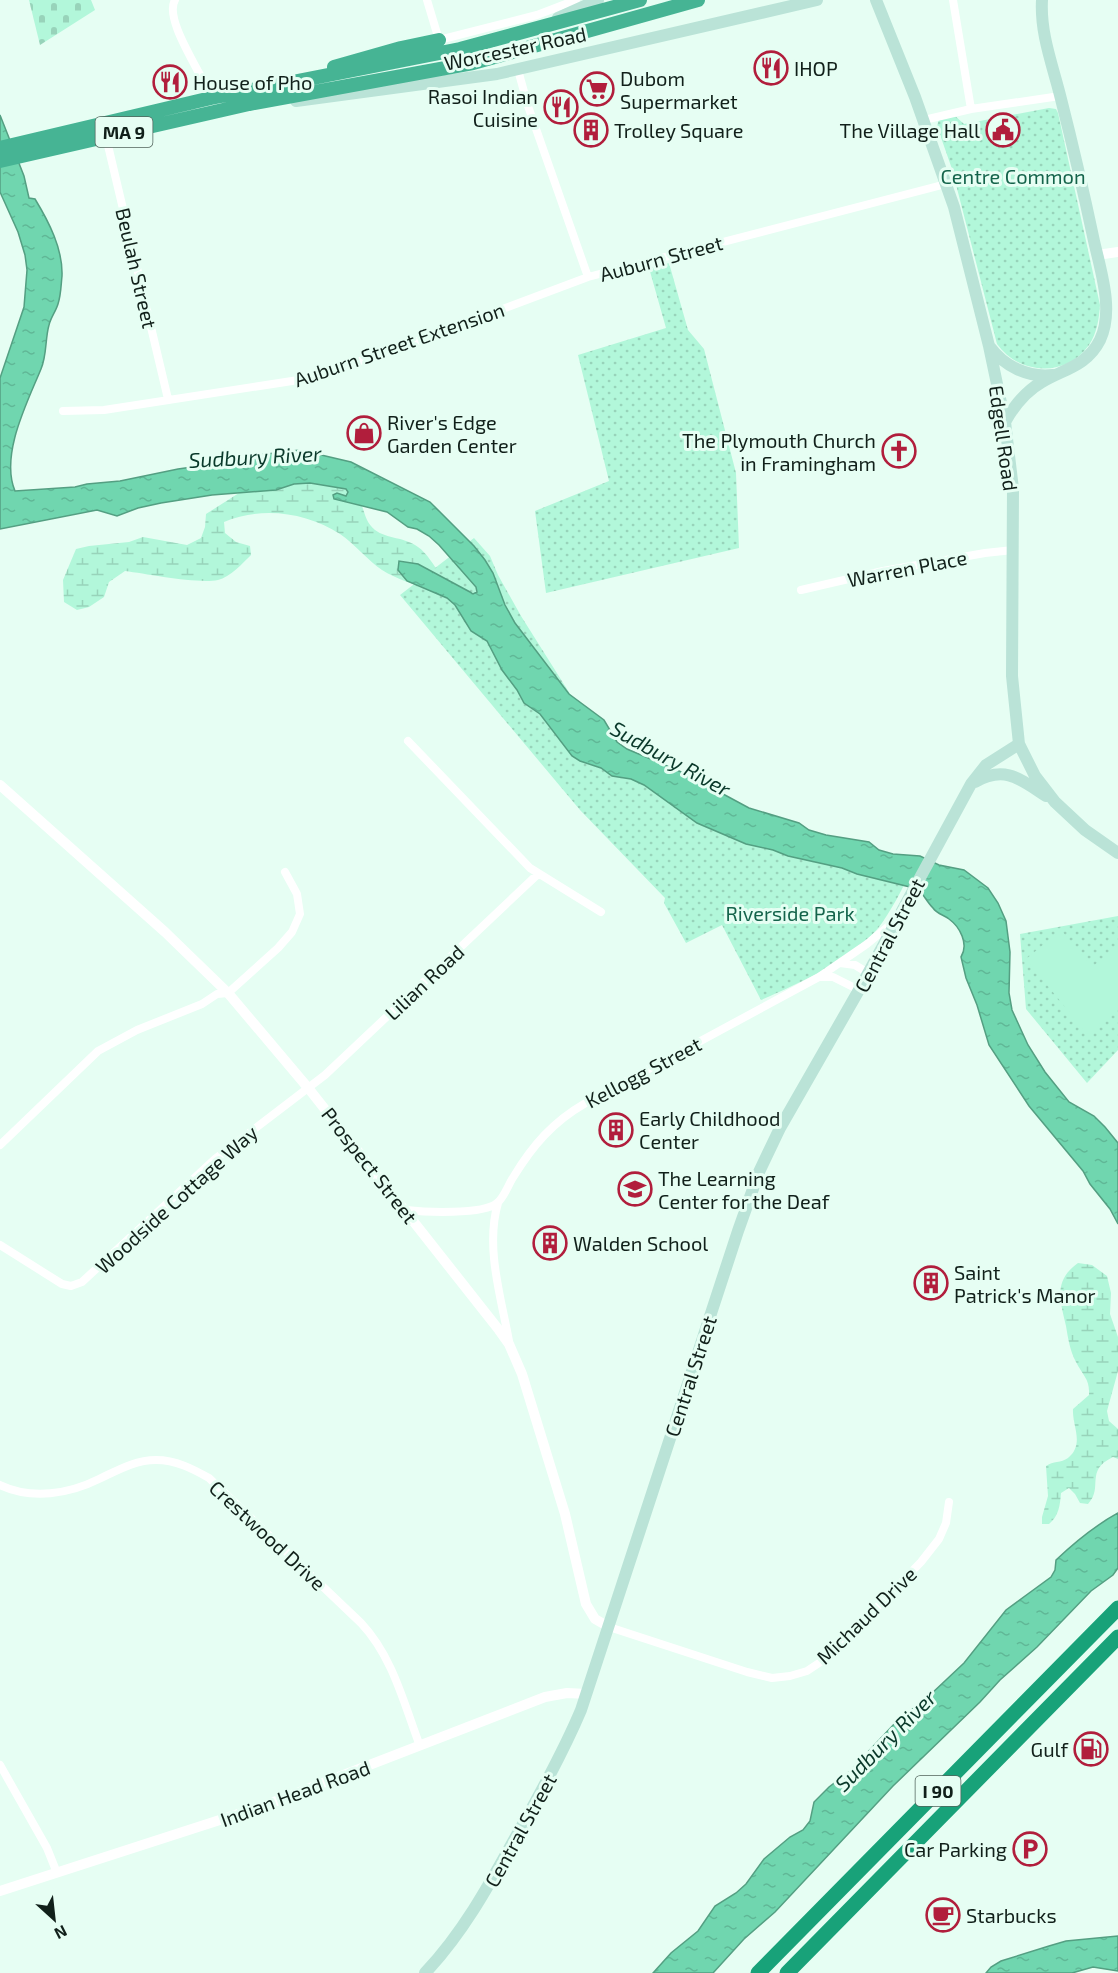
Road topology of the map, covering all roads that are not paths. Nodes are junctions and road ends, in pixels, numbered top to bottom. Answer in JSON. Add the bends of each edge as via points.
{"nodes":[{"id":1,"x":176,"y":0,"type":"edge"},
{"id":2,"x":427,"y":0,"type":"edge"},
{"id":3,"x":576,"y":0,"type":"edge"},
{"id":4,"x":598,"y":0,"type":"edge"},
{"id":5,"x":640,"y":0,"type":"edge"},
{"id":6,"x":698,"y":0,"type":"edge"},
{"id":7,"x":817,"y":0,"type":"edge"},
{"id":8,"x":876,"y":0,"type":"edge"},
{"id":9,"x":953,"y":0,"type":"edge"},
{"id":10,"x":1042,"y":0,"type":"edge"},
{"id":11,"x":439,"y":39,"type":"junction"},
{"id":12,"x":492,"y":42,"type":"junction"},
{"id":13,"x":518,"y":70,"type":"junction"},
{"id":14,"x":275,"y":86,"type":"junction"},
{"id":15,"x":1060,"y":96,"type":"junction"},
{"id":16,"x":214,"y":105,"type":"junction"},
{"id":17,"x":971,"y":109,"type":"junction"},
{"id":18,"x":924,"y":120,"type":"junction"},
{"id":19,"x":106,"y":136,"type":"junction"},
{"id":20,"x":0,"y":148,"type":"edge"},
{"id":21,"x":28,"y":148,"type":"junction"},
{"id":22,"x":0,"y":161,"type":"edge"},
{"id":23,"x":946,"y":184,"type":"junction"},
{"id":24,"x":1118,"y":252,"type":"edge"},
{"id":25,"x":1097,"y":255,"type":"junction"},
{"id":26,"x":588,"y":277,"type":"junction"},
{"id":27,"x":989,"y":346,"type":"junction"},
{"id":28,"x":1059,"y":374,"type":"junction"},
{"id":29,"x":168,"y":399,"type":"junction"},
{"id":30,"x":63,"y":411,"type":"dead end"},
{"id":31,"x":1005,"y":422,"type":"junction"},
{"id":32,"x":1013,"y":550,"type":"junction"},
{"id":33,"x":801,"y":590,"type":"dead end"},
{"id":34,"x":408,"y":741,"type":"dead end"},
{"id":35,"x":1019,"y":744,"type":"junction"},
{"id":36,"x":971,"y":784,"type":"junction"},
{"id":37,"x":0,"y":785,"type":"edge"},
{"id":38,"x":1055,"y":802,"type":"junction"},
{"id":39,"x":1118,"y":853,"type":"edge"},
{"id":40,"x":285,"y":872,"type":"dead end"},
{"id":41,"x":538,"y":874,"type":"junction"},
{"id":42,"x":601,"y":912,"type":"dead end"},
{"id":43,"x":898,"y":918,"type":"junction"},
{"id":44,"x":840,"y":963,"type":"junction"},
{"id":45,"x":868,"y":973,"type":"junction"},
{"id":46,"x":819,"y":977,"type":"junction"},
{"id":47,"x":859,"y":990,"type":"junction"},
{"id":48,"x":228,"y":993,"type":"junction"},
{"id":49,"x":309,"y":1089,"type":"junction"},
{"id":50,"x":0,"y":1145,"type":"edge"},
{"id":51,"x":498,"y":1203,"type":"junction"},
{"id":52,"x":406,"y":1210,"type":"junction"},
{"id":53,"x":0,"y":1245,"type":"edge"},
{"id":54,"x":509,"y":1344,"type":"junction"},
{"id":55,"x":0,"y":1485,"type":"edge"},
{"id":56,"x":949,"y":1502,"type":"dead end"},
{"id":57,"x":1118,"y":1608,"type":"edge"},
{"id":58,"x":609,"y":1627,"type":"junction"},
{"id":59,"x":1118,"y":1636,"type":"edge"},
{"id":60,"x":587,"y":1694,"type":"junction"},
{"id":61,"x":420,"y":1746,"type":"junction"},
{"id":62,"x":0,"y":1765,"type":"edge"},
{"id":63,"x":57,"y":1873,"type":"junction"},
{"id":64,"x":0,"y":1891,"type":"edge"},
{"id":65,"x":425,"y":1973,"type":"edge"},
{"id":66,"x":758,"y":1973,"type":"edge"},
{"id":67,"x":786,"y":1973,"type":"edge"}],
"edges":[{"from":1,"to":16,"type":"street","via":[[172,6],[174,21]]},
{"from":2,"to":11,"type":"street"},
{"from":3,"to":11,"type":"street","name":"Worcester Road","via":[[537,15]]},
{"from":4,"to":12,"type":"main road","name":"Worcester Road"},
{"from":5,"to":12,"type":"highway","name":"Worcester Road","number":"MA 9"},
{"from":6,"to":16,"type":"highway","name":"Worcester Road","number":"MA 9","via":[[473,63]]},
{"from":7,"to":13,"type":"main road","name":"Worcester Road"},
{"from":8,"to":18,"type":"main road","name":"Edgell Road"},
{"from":9,"to":17,"type":"street"},
{"from":10,"to":15,"type":"main road","via":[[1045,38]]},
{"from":11,"to":14,"type":"highway"},
{"from":12,"to":14,"type":"highway","name":"Worcester Road","number":"MA 9"},
{"from":13,"to":16,"type":"main road","name":"Worcester Road","via":[[435,84]]},
{"from":13,"to":26,"type":"street","name":"Auburn Street"},
{"from":14,"to":16,"type":"highway","name":"Worcester Road","number":"MA 9"},
{"from":15,"to":17,"type":"street"},
{"from":15,"to":25,"type":"main road"},
{"from":16,"to":19,"type":"highway","name":"Worcester Road","number":"MA 9"},
{"from":16,"to":21,"type":"highway","name":"Worcester Road","number":"MA 9"},
{"from":17,"to":18,"type":"street"},
{"from":18,"to":23,"type":"main road","name":"Edgell Road"},
{"from":19,"to":21,"type":"highway","name":"Worcester Road","number":"MA 9"},
{"from":19,"to":29,"type":"street","name":"Beulah Street"},
{"from":20,"to":21,"type":"highway","name":"Worcester Road","number":"MA 9"},
{"from":21,"to":22,"type":"highway","name":"Worcester Road","number":"MA 9"},
{"from":23,"to":26,"type":"street","name":"Auburn Street"},
{"from":23,"to":27,"type":"main road","name":"Edgell Road"},
{"from":24,"to":25,"type":"street"},
{"from":25,"to":28,"type":"main road","via":[[1105,295],[1103,332],[1084,361]]},
{"from":26,"to":29,"type":"street","name":"Auburn Street Extension","via":[[321,375],[283,384]]},
{"from":27,"to":28,"type":"main road","via":[[1022,371]]},
{"from":27,"to":31,"type":"main road","name":"Edgell Road"},
{"from":28,"to":31,"type":"main road","via":[[1026,394]]},
{"from":29,"to":30,"type":"street","name":"Auburn Street Extension","via":[[93,411]]},
{"from":31,"to":32,"type":"main road","name":"Edgell Road","via":[[1012,473]]},
{"from":32,"to":33,"type":"street","name":"Warren Place","via":[[883,571]]},
{"from":32,"to":35,"type":"main road","name":"Edgell Road","via":[[1012,676]]},
{"from":34,"to":41,"type":"street"},
{"from":35,"to":36,"type":"main road","name":"Central Street","via":[[986,765]]},
{"from":35,"to":38,"type":"main road","name":"Edgell Road","via":[[1035,776]]},
{"from":36,"to":38,"type":"main road","via":[[996,774],[1010,775]]},
{"from":36,"to":43,"type":"main road","name":"Central Street"},
{"from":37,"to":48,"type":"street","name":"Prospect Street"},
{"from":38,"to":39,"type":"main road","name":"Edgell Road"},
{"from":40,"to":48,"type":"street","via":[[300,904],[297,923],[285,941]]},
{"from":41,"to":42,"type":"street"},
{"from":41,"to":49,"type":"street","name":"Lilian Road"},
{"from":43,"to":44,"type":"street","name":"Kellogg Street"},
{"from":43,"to":45,"type":"main road","name":"Central Street"},
{"from":44,"to":45,"type":"street","via":[[855,964]]},
{"from":44,"to":46,"type":"street","name":"Kellogg Street"},
{"from":45,"to":47,"type":"main road","name":"Central Street"},
{"from":46,"to":47,"type":"street","via":[[833,977]]},
{"from":46,"to":51,"type":"street","name":"Kellogg Street","via":[[562,1118],[536,1142]]},
{"from":47,"to":58,"type":"main road","name":"Central Street","via":[[780,1128],[752,1190]]},
{"from":48,"to":49,"type":"street","name":"Prospect Street"},
{"from":48,"to":50,"type":"street","via":[[217,994],[107,1046]]},
{"from":49,"to":52,"type":"street","name":"Prospect Street"},
{"from":49,"to":53,"type":"street","name":"Woodside Cottage Way","via":[[215,1159],[86,1279],[72,1286],[62,1284]]},
{"from":51,"to":52,"type":"street","via":[[463,1211]]},
{"from":51,"to":54,"type":"street","name":"Kellogg Street","via":[[493,1243]]},
{"from":52,"to":54,"type":"street","name":"Prospect Street"},
{"from":54,"to":58,"type":"street","name":"Prospect Street","via":[[553,1473],[586,1604],[596,1619]]},
{"from":55,"to":61,"type":"street","name":"Crestwood Drive","via":[[25,1493],[56,1493],[88,1484],[125,1466],[154,1460],[183,1465],[209,1478],[376,1641]]},
{"from":56,"to":58,"type":"street","name":"Michaud Drive","via":[[943,1531],[921,1562],[844,1641],[807,1671],[772,1678]]},
{"from":57,"to":66,"type":"highway","number":"I 90"},
{"from":58,"to":60,"type":"main road","name":"Central Street"},
{"from":59,"to":67,"type":"highway","number":"I 90"},
{"from":60,"to":61,"type":"street","name":"Indian Head Road","via":[[545,1697]]},
{"from":60,"to":65,"type":"main road","name":"Central Street","via":[[555,1767],[486,1891],[461,1930]]},
{"from":61,"to":63,"type":"street","name":"Indian Head Road","via":[[266,1805]]},
{"from":62,"to":63,"type":"street"},
{"from":63,"to":64,"type":"street","name":"Indian Head Road"}]}
